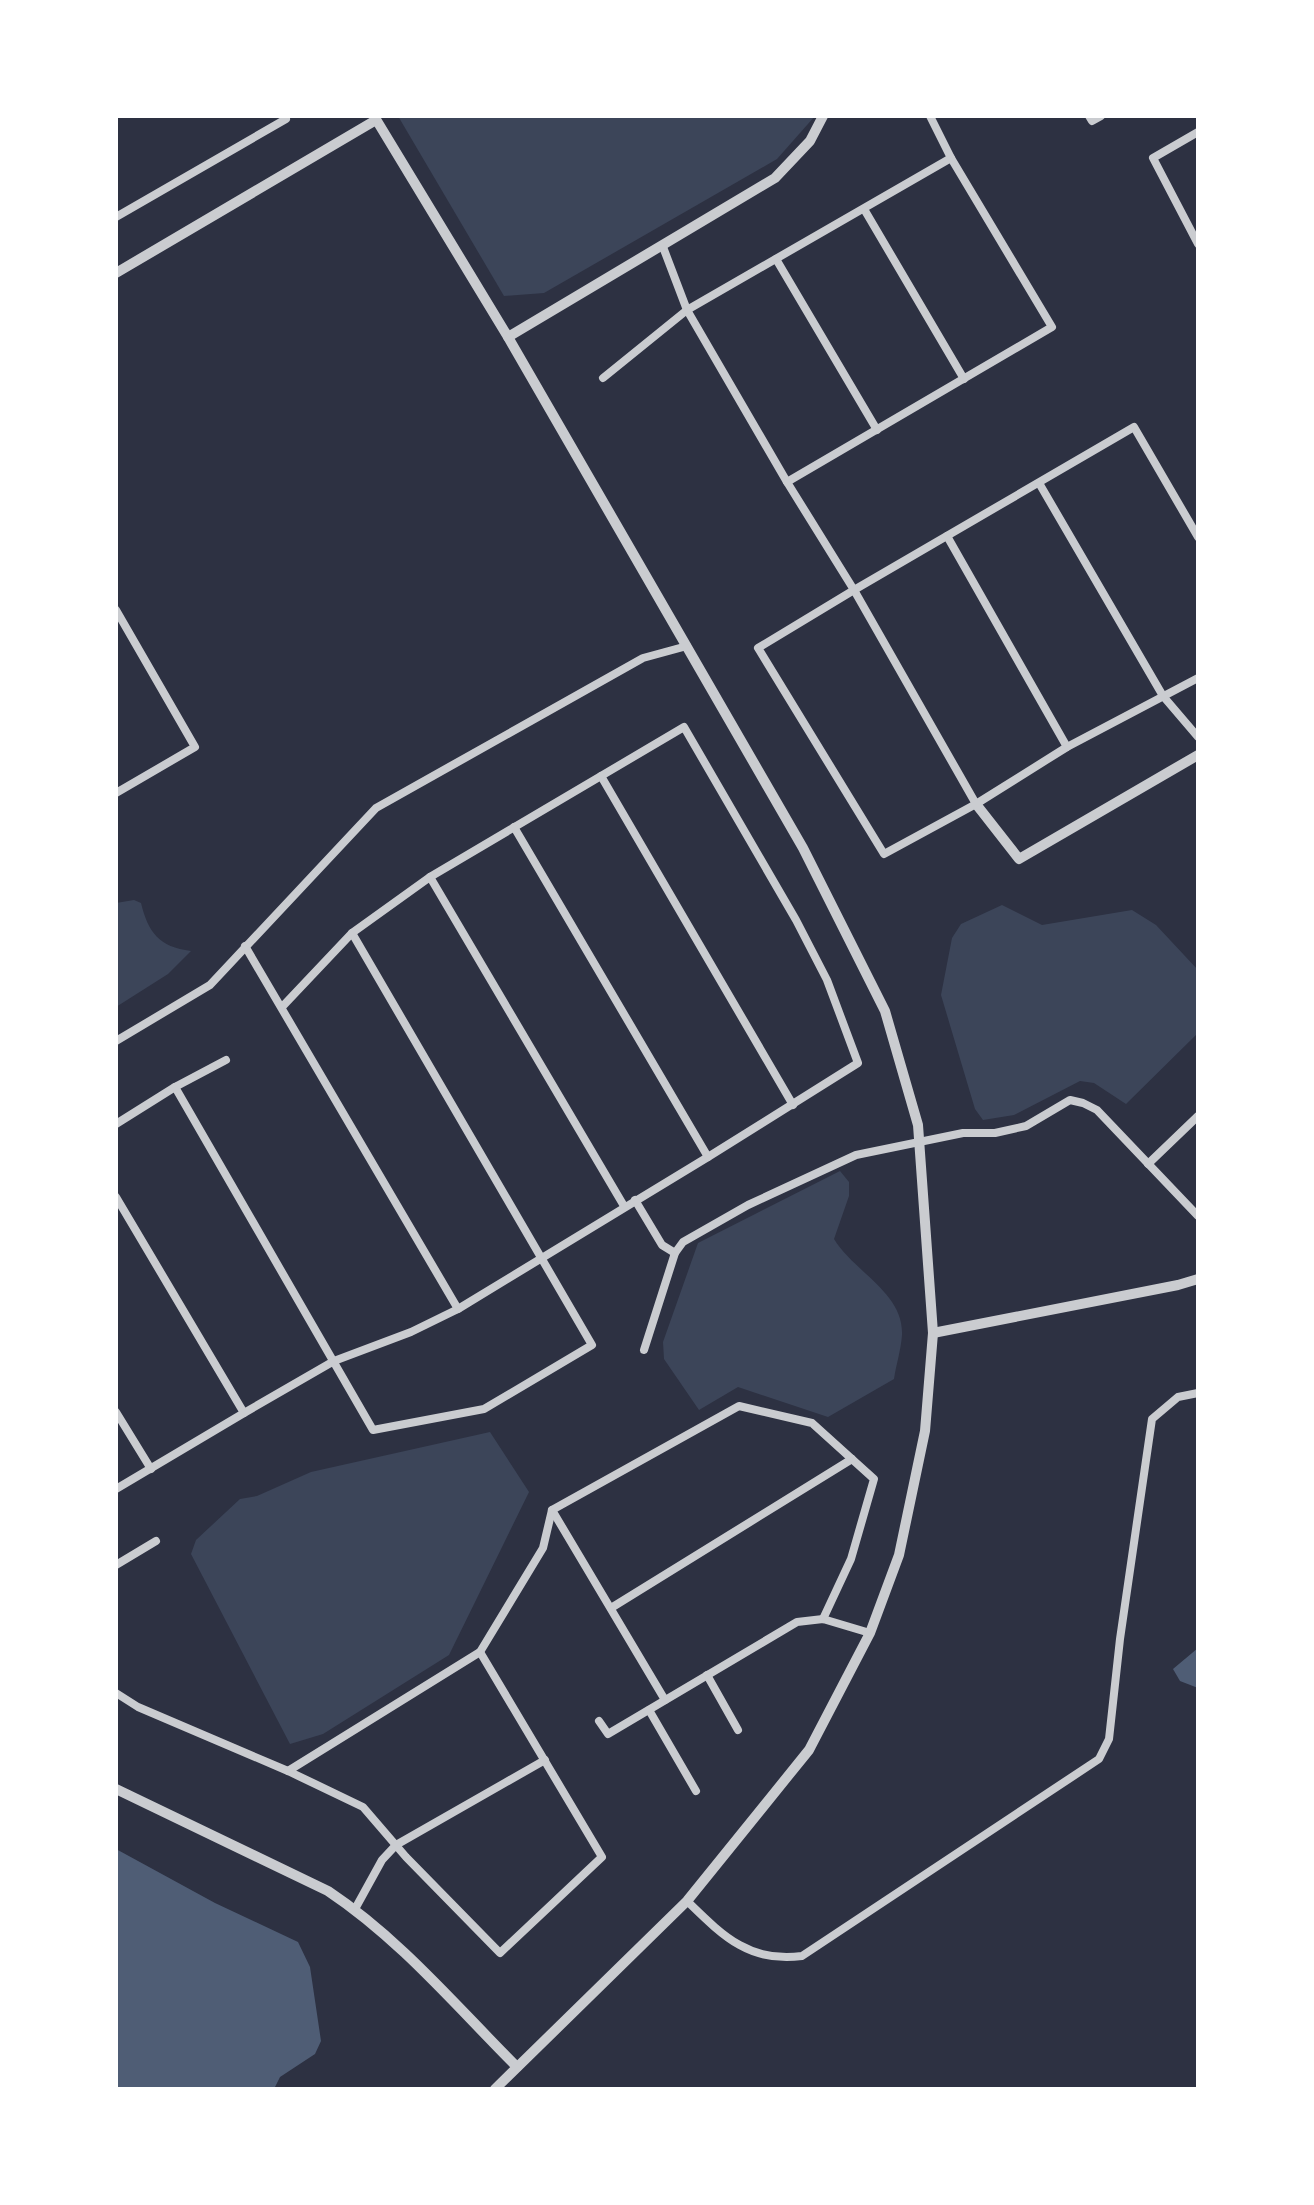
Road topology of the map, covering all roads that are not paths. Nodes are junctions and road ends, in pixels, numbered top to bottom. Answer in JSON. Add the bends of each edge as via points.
{"nodes":[{"id":1,"x":284,"y":116,"type":"edge"},
{"id":2,"x":823,"y":116,"type":"edge"},
{"id":3,"x":930,"y":116,"type":"edge"},
{"id":4,"x":1089,"y":116,"type":"edge"},
{"id":5,"x":1101,"y":116,"type":"edge"},
{"id":6,"x":375,"y":118,"type":"edge"},
{"id":7,"x":1198,"y":132,"type":"edge"},
{"id":8,"x":951,"y":158,"type":"junction"},
{"id":9,"x":864,"y":209,"type":"junction"},
{"id":10,"x":116,"y":217,"type":"edge"},
{"id":11,"x":1198,"y":244,"type":"edge"},
{"id":12,"x":663,"y":247,"type":"junction"},
{"id":13,"x":776,"y":259,"type":"junction"},
{"id":14,"x":116,"y":273,"type":"edge"},
{"id":15,"x":687,"y":310,"type":"junction"},
{"id":16,"x":508,"y":337,"type":"junction"},
{"id":17,"x":603,"y":378,"type":"dead end"},
{"id":18,"x":964,"y":379,"type":"junction"},
{"id":19,"x":877,"y":430,"type":"junction"},
{"id":20,"x":787,"y":482,"type":"junction"},
{"id":21,"x":1039,"y":483,"type":"junction"},
{"id":22,"x":947,"y":536,"type":"junction"},
{"id":23,"x":1198,"y":537,"type":"edge"},
{"id":24,"x":854,"y":590,"type":"junction"},
{"id":25,"x":116,"y":610,"type":"edge"},
{"id":26,"x":687,"y":646,"type":"junction"},
{"id":27,"x":1198,"y":678,"type":"edge"},
{"id":28,"x":1163,"y":696,"type":"junction"},
{"id":29,"x":1198,"y":737,"type":"edge"},
{"id":30,"x":1067,"y":747,"type":"junction"},
{"id":31,"x":1198,"y":755,"type":"edge"},
{"id":32,"x":601,"y":776,"type":"junction"},
{"id":33,"x":116,"y":793,"type":"edge"},
{"id":34,"x":976,"y":804,"type":"junction"},
{"id":35,"x":514,"y":827,"type":"junction"},
{"id":36,"x":430,"y":877,"type":"junction"},
{"id":37,"x":352,"y":933,"type":"junction"},
{"id":38,"x":245,"y":946,"type":"junction"},
{"id":39,"x":282,"y":1007,"type":"junction"},
{"id":40,"x":116,"y":1041,"type":"edge"},
{"id":41,"x":226,"y":1060,"type":"dead end"},
{"id":42,"x":175,"y":1087,"type":"junction"},
{"id":43,"x":793,"y":1105,"type":"junction"},
{"id":44,"x":1198,"y":1116,"type":"edge"},
{"id":45,"x":116,"y":1124,"type":"edge"},
{"id":46,"x":708,"y":1157,"type":"junction"},
{"id":47,"x":1148,"y":1164,"type":"junction"},
{"id":48,"x":116,"y":1197,"type":"edge"},
{"id":49,"x":635,"y":1200,"type":"junction"},
{"id":50,"x":624,"y":1206,"type":"junction"},
{"id":51,"x":1198,"y":1216,"type":"edge"},
{"id":52,"x":675,"y":1253,"type":"junction"},
{"id":53,"x":541,"y":1257,"type":"junction"},
{"id":54,"x":1198,"y":1279,"type":"edge"},
{"id":55,"x":458,"y":1309,"type":"junction"},
{"id":56,"x":933,"y":1333,"type":"junction"},
{"id":57,"x":644,"y":1350,"type":"dead end"},
{"id":58,"x":334,"y":1361,"type":"junction"},
{"id":59,"x":1198,"y":1393,"type":"edge"},
{"id":60,"x":116,"y":1412,"type":"edge"},
{"id":61,"x":244,"y":1413,"type":"junction"},
{"id":62,"x":852,"y":1459,"type":"junction"},
{"id":63,"x":151,"y":1469,"type":"junction"},
{"id":64,"x":116,"y":1489,"type":"edge"},
{"id":65,"x":552,"y":1510,"type":"junction"},
{"id":66,"x":156,"y":1541,"type":"dead end"},
{"id":67,"x":116,"y":1565,"type":"edge"},
{"id":68,"x":611,"y":1608,"type":"junction"},
{"id":69,"x":823,"y":1619,"type":"junction"},
{"id":70,"x":870,"y":1633,"type":"junction"},
{"id":71,"x":480,"y":1652,"type":"junction"},
{"id":72,"x":707,"y":1675,"type":"junction"},
{"id":73,"x":116,"y":1693,"type":"edge"},
{"id":74,"x":665,"y":1700,"type":"junction"},
{"id":75,"x":649,"y":1710,"type":"junction"},
{"id":76,"x":599,"y":1721,"type":"dead end"},
{"id":77,"x":738,"y":1730,"type":"dead end"},
{"id":78,"x":545,"y":1760,"type":"junction"},
{"id":79,"x":288,"y":1771,"type":"junction"},
{"id":80,"x":116,"y":1789,"type":"edge"},
{"id":81,"x":696,"y":1791,"type":"dead end"},
{"id":82,"x":396,"y":1845,"type":"junction"},
{"id":83,"x":687,"y":1901,"type":"junction"},
{"id":84,"x":355,"y":1909,"type":"junction"},
{"id":85,"x":517,"y":2067,"type":"junction"},
{"id":86,"x":495,"y":2089,"type":"edge"}],
"edges":[{"from":1,"to":10,"type":"street"},
{"from":2,"to":12,"type":"street","via":[[810,141],[775,178]]},
{"from":3,"to":8,"type":"street"},
{"from":4,"to":5,"type":"street","via":[[1092,121]]},
{"from":6,"to":14,"type":"street"},
{"from":6,"to":16,"type":"street"},
{"from":7,"to":11,"type":"street","via":[[1153,158]]},
{"from":8,"to":9,"type":"street"},
{"from":8,"to":18,"type":"street","via":[[1052,327]]},
{"from":9,"to":13,"type":"street"},
{"from":9,"to":18,"type":"street"},
{"from":12,"to":15,"type":"street"},
{"from":12,"to":16,"type":"street"},
{"from":13,"to":15,"type":"street"},
{"from":13,"to":19,"type":"street"},
{"from":15,"to":17,"type":"street"},
{"from":15,"to":20,"type":"street"},
{"from":16,"to":26,"type":"street"},
{"from":18,"to":19,"type":"street"},
{"from":19,"to":20,"type":"street"},
{"from":20,"to":24,"type":"street"},
{"from":21,"to":22,"type":"street"},
{"from":21,"to":23,"type":"street","via":[[1134,427]]},
{"from":21,"to":28,"type":"street"},
{"from":22,"to":24,"type":"street"},
{"from":22,"to":30,"type":"street"},
{"from":24,"to":34,"type":"street"},
{"from":24,"to":34,"type":"street","via":[[758,648],[884,854]]},
{"from":25,"to":33,"type":"street","via":[[195,747]]},
{"from":26,"to":38,"type":"street","via":[[643,658],[376,808]]},
{"from":26,"to":56,"type":"street","via":[[803,848],[885,1011],[918,1125]]},
{"from":27,"to":28,"type":"street"},
{"from":28,"to":29,"type":"street"},
{"from":28,"to":30,"type":"street"},
{"from":30,"to":34,"type":"street"},
{"from":31,"to":34,"type":"street","via":[[1019,859]]},
{"from":32,"to":35,"type":"street"},
{"from":32,"to":43,"type":"street"},
{"from":32,"to":43,"type":"street","via":[[684,727],[827,980],[858,1063]]},
{"from":35,"to":36,"type":"street"},
{"from":35,"to":46,"type":"street"},
{"from":36,"to":37,"type":"street"},
{"from":36,"to":50,"type":"street"},
{"from":37,"to":39,"type":"street"},
{"from":37,"to":53,"type":"street"},
{"from":38,"to":39,"type":"street"},
{"from":38,"to":40,"type":"street","via":[[210,985]]},
{"from":39,"to":55,"type":"street"},
{"from":41,"to":42,"type":"street"},
{"from":42,"to":45,"type":"street"},
{"from":42,"to":58,"type":"street"},
{"from":43,"to":46,"type":"street"},
{"from":44,"to":47,"type":"street"},
{"from":46,"to":49,"type":"street"},
{"from":47,"to":51,"type":"street"},
{"from":47,"to":52,"type":"street","via":[[1097,1110],[1070,1100],[1026,1126],[856,1155],[748,1205],[683,1242]]},
{"from":48,"to":61,"type":"street"},
{"from":49,"to":50,"type":"street"},
{"from":49,"to":52,"type":"street","via":[[662,1245]]},
{"from":50,"to":53,"type":"street"},
{"from":52,"to":57,"type":"street"},
{"from":53,"to":55,"type":"street"},
{"from":53,"to":58,"type":"street","via":[[592,1345],[484,1409],[373,1430]]},
{"from":54,"to":56,"type":"street"},
{"from":55,"to":58,"type":"street"},
{"from":56,"to":70,"type":"street","via":[[925,1431],[899,1555]]},
{"from":58,"to":61,"type":"street"},
{"from":59,"to":83,"type":"street","via":[[1178,1397],[1152,1419],[1109,1739],[1099,1759],[802,1956],[781,1959],[756,1953],[724,1937]]},
{"from":60,"to":63,"type":"street"},
{"from":61,"to":63,"type":"street"},
{"from":62,"to":65,"type":"street","via":[[812,1423],[739,1406]]},
{"from":62,"to":68,"type":"street"},
{"from":62,"to":69,"type":"street","via":[[874,1479],[851,1559]]},
{"from":63,"to":64,"type":"street"},
{"from":65,"to":68,"type":"street"},
{"from":65,"to":71,"type":"street","via":[[543,1548]]},
{"from":66,"to":67,"type":"street"},
{"from":68,"to":74,"type":"street"},
{"from":69,"to":70,"type":"street"},
{"from":69,"to":72,"type":"street","via":[[797,1622]]},
{"from":70,"to":83,"type":"street","via":[[809,1750]]},
{"from":71,"to":78,"type":"street"},
{"from":71,"to":79,"type":"street"},
{"from":72,"to":74,"type":"street"},
{"from":72,"to":77,"type":"street"},
{"from":73,"to":79,"type":"street"},
{"from":74,"to":75,"type":"street"},
{"from":75,"to":76,"type":"street","via":[[608,1734]]},
{"from":75,"to":81,"type":"street"},
{"from":78,"to":82,"type":"street"},
{"from":78,"to":82,"type":"street","via":[[602,1857],[500,1953]]},
{"from":79,"to":82,"type":"street","via":[[363,1807]]},
{"from":80,"to":84,"type":"street"},
{"from":82,"to":84,"type":"street"},
{"from":83,"to":85,"type":"street"},
{"from":84,"to":85,"type":"street","via":[[389,1936]]},
{"from":85,"to":86,"type":"street"}]}
